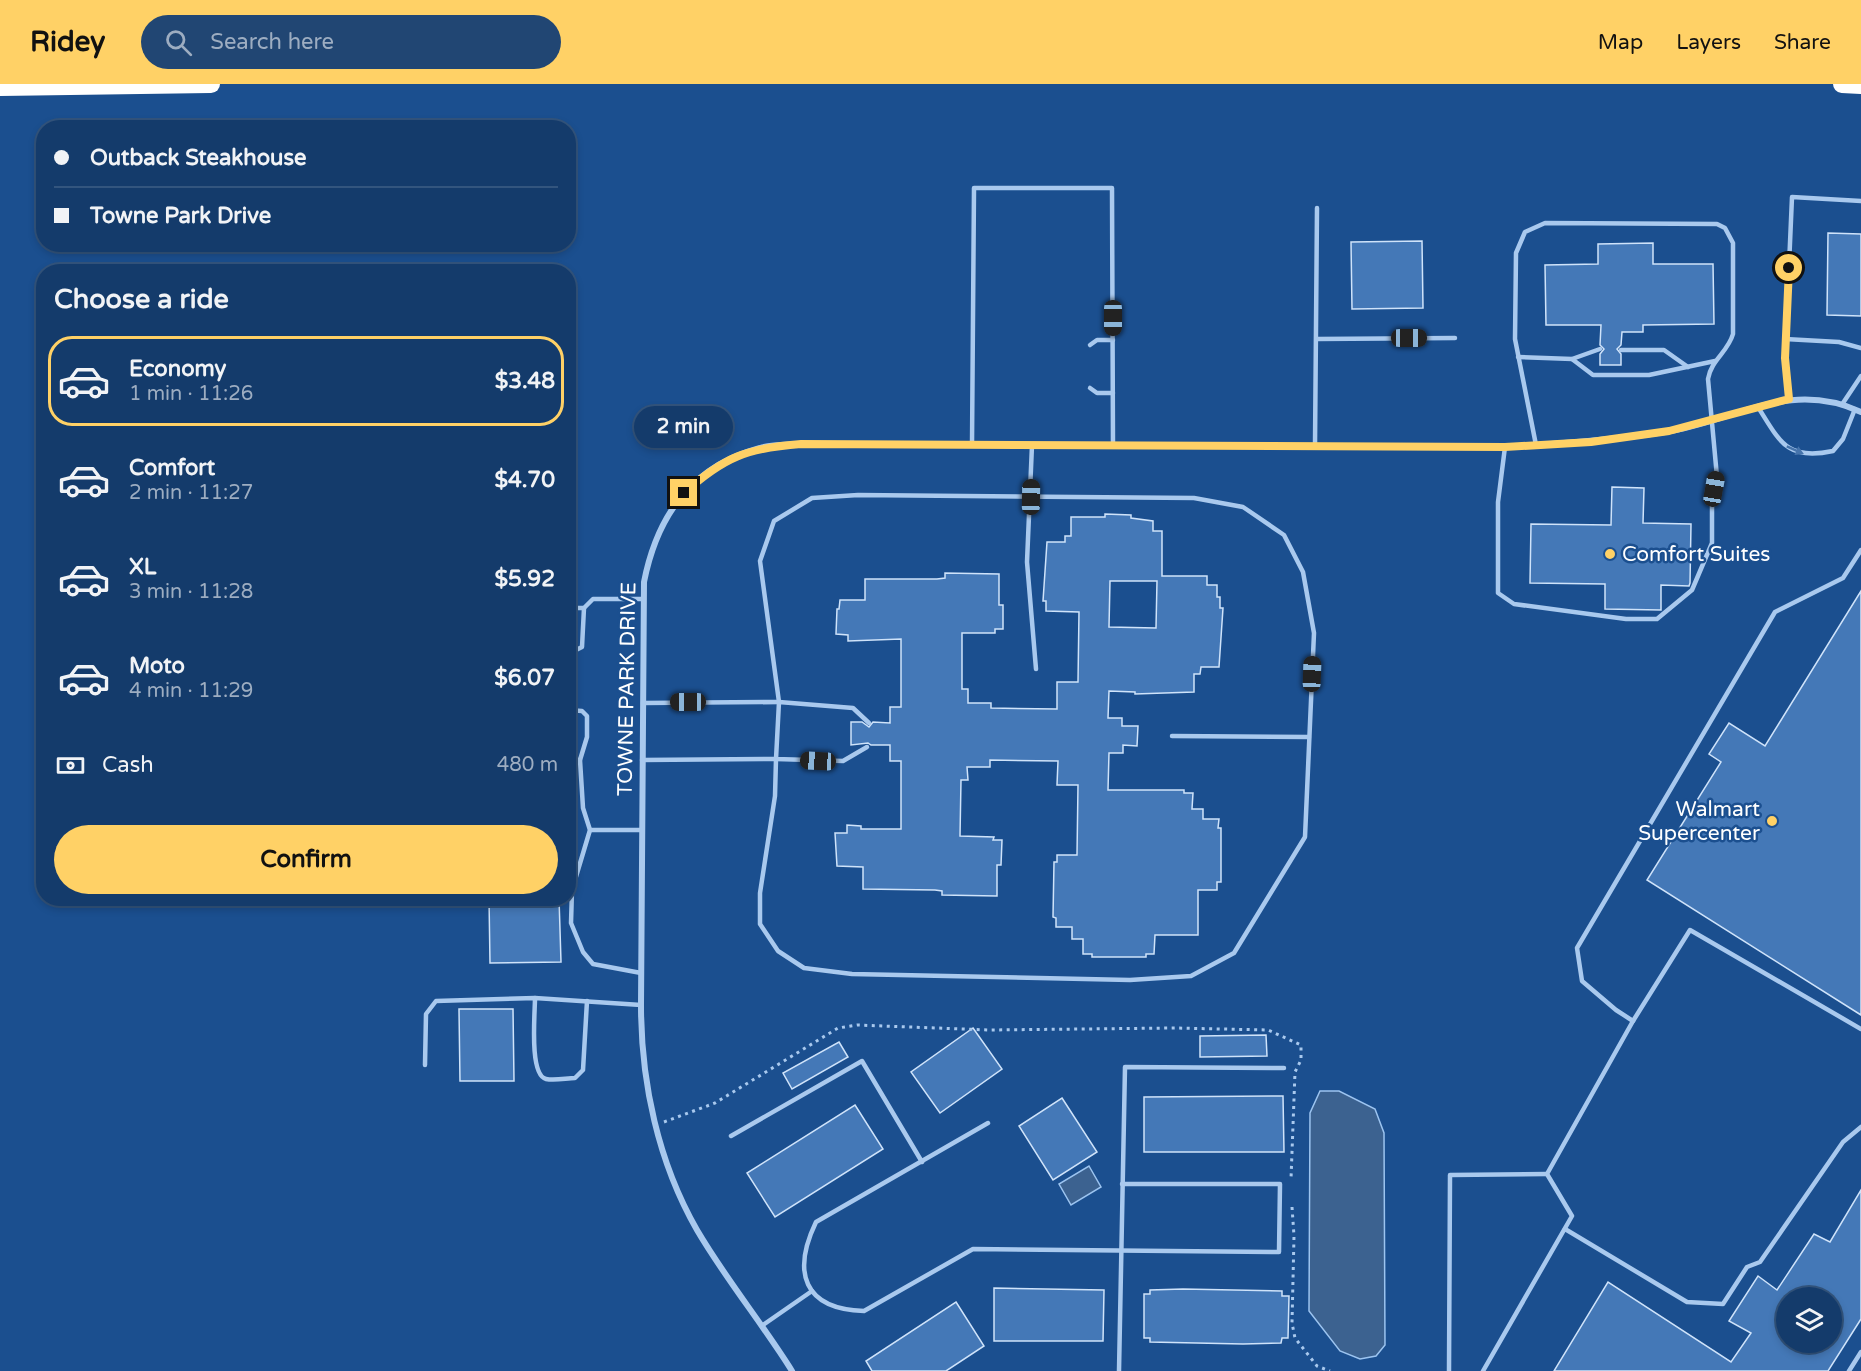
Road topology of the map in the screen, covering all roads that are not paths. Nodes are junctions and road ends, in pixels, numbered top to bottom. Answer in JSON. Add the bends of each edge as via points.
{"nodes":[{"id":1,"x":211,"y":84,"type":"edge"},
{"id":2,"x":1842,"y":84,"type":"edge"},
{"id":3,"x":1861,"y":85,"type":"edge"},
{"id":4,"x":0,"y":87,"type":"edge"},
{"id":5,"x":1861,"y":201,"type":"edge"},
{"id":6,"x":1317,"y":208,"type":"dead end"},
{"id":7,"x":1455,"y":338,"type":"dead end"},
{"id":8,"x":1317,"y":339,"type":"junction"},
{"id":9,"x":1785,"y":339,"type":"junction"},
{"id":10,"x":1113,"y":340,"type":"junction"},
{"id":11,"x":1090,"y":345,"type":"dead end"},
{"id":12,"x":1861,"y":348,"type":"edge"},
{"id":13,"x":1600,"y":349,"type":"dead end"},
{"id":14,"x":1621,"y":350,"type":"dead end"},
{"id":15,"x":1518,"y":357,"type":"junction"},
{"id":16,"x":1572,"y":359,"type":"junction"},
{"id":17,"x":1715,"y":361,"type":"junction"},
{"id":18,"x":1689,"y":368,"type":"junction"},
{"id":19,"x":1861,"y":376,"type":"edge"},
{"id":20,"x":1090,"y":388,"type":"dead end"},
{"id":21,"x":1113,"y":393,"type":"junction"},
{"id":22,"x":1789,"y":399,"type":"junction"},
{"id":23,"x":1843,"y":403,"type":"junction"},
{"id":24,"x":1758,"y":407,"type":"junction"},
{"id":25,"x":1858,"y":410,"type":"edge"},
{"id":26,"x":1710,"y":420,"type":"junction"},
{"id":27,"x":972,"y":445,"type":"junction"},
{"id":28,"x":1032,"y":445,"type":"junction"},
{"id":29,"x":1536,"y":445,"type":"junction"},
{"id":30,"x":1113,"y":446,"type":"junction"},
{"id":31,"x":1315,"y":446,"type":"junction"},
{"id":32,"x":1505,"y":447,"type":"junction"},
{"id":33,"x":1031,"y":497,"type":"junction"},
{"id":34,"x":1861,"y":550,"type":"edge"},
{"id":35,"x":644,"y":599,"type":"junction"},
{"id":36,"x":576,"y":608,"type":"edge"},
{"id":37,"x":584,"y":608,"type":"junction"},
{"id":38,"x":576,"y":650,"type":"edge"},
{"id":39,"x":1036,"y":669,"type":"dead end"},
{"id":40,"x":779,"y":702,"type":"junction"},
{"id":41,"x":643,"y":703,"type":"junction"},
{"id":42,"x":576,"y":711,"type":"edge"},
{"id":43,"x":869,"y":723,"type":"dead end"},
{"id":44,"x":1172,"y":736,"type":"dead end"},
{"id":45,"x":1309,"y":737,"type":"junction"},
{"id":46,"x":867,"y":747,"type":"dead end"},
{"id":47,"x":776,"y":759,"type":"junction"},
{"id":48,"x":576,"y":760,"type":"edge"},
{"id":49,"x":580,"y":760,"type":"junction"},
{"id":50,"x":642,"y":760,"type":"junction"},
{"id":51,"x":590,"y":830,"type":"junction"},
{"id":52,"x":642,"y":830,"type":"junction"},
{"id":53,"x":576,"y":877,"type":"edge"},
{"id":54,"x":572,"y":906,"type":"edge"},
{"id":55,"x":641,"y":973,"type":"junction"},
{"id":56,"x":535,"y":998,"type":"junction"},
{"id":57,"x":587,"y":1001,"type":"junction"},
{"id":58,"x":641,"y":1005,"type":"junction"},
{"id":59,"x":1633,"y":1021,"type":"junction"},
{"id":60,"x":1861,"y":1029,"type":"edge"},
{"id":61,"x":425,"y":1065,"type":"dead end"},
{"id":62,"x":1284,"y":1068,"type":"dead end"},
{"id":63,"x":988,"y":1124,"type":"dead end"},
{"id":64,"x":1861,"y":1127,"type":"edge"},
{"id":65,"x":731,"y":1136,"type":"dead end"},
{"id":66,"x":922,"y":1162,"type":"junction"},
{"id":67,"x":1547,"y":1174,"type":"junction"},
{"id":68,"x":1122,"y":1184,"type":"junction"},
{"id":69,"x":1565,"y":1229,"type":"junction"},
{"id":70,"x":1120,"y":1251,"type":"junction"},
{"id":71,"x":812,"y":1291,"type":"junction"},
{"id":72,"x":763,"y":1325,"type":"junction"},
{"id":73,"x":1861,"y":1352,"type":"edge"},
{"id":74,"x":792,"y":1371,"type":"edge"},
{"id":75,"x":1119,"y":1371,"type":"edge"},
{"id":76,"x":1449,"y":1371,"type":"edge"},
{"id":77,"x":1483,"y":1371,"type":"edge"},
{"id":78,"x":1849,"y":1371,"type":"edge"}],
"edges":[{"from":1,"to":4,"type":"highway"},
{"from":2,"to":3,"type":"highway"},
{"from":5,"to":9,"type":"lane","via":[[1792,197]]},
{"from":6,"to":8,"type":"lane"},
{"from":7,"to":8,"type":"lane"},
{"from":8,"to":31,"type":"lane"},
{"from":9,"to":12,"type":"lane","via":[[1839,342]]},
{"from":9,"to":22,"type":"lane"},
{"from":10,"to":11,"type":"lane","via":[[1097,340]]},
{"from":10,"to":21,"type":"lane"},
{"from":10,"to":27,"type":"lane","via":[[1112,188],[974,188]]},
{"from":13,"to":16,"type":"lane"},
{"from":14,"to":18,"type":"lane","via":[[1664,350]]},
{"from":15,"to":16,"type":"lane"},
{"from":15,"to":17,"type":"lane","via":[[1516,253],[1525,232],[1545,223],[1717,224],[1725,228],[1733,243],[1733,334],[1731,343]]},
{"from":15,"to":29,"type":"lane"},
{"from":16,"to":18,"type":"lane","via":[[1593,375],[1649,375]]},
{"from":17,"to":18,"type":"lane"},
{"from":17,"to":26,"type":"lane","via":[[1708,379]]},
{"from":19,"to":23,"type":"lane"},
{"from":20,"to":21,"type":"lane","via":[[1097,393]]},
{"from":21,"to":30,"type":"lane"},
{"from":22,"to":23,"type":"street","name":"TOWNE PARK DRIVE"},
{"from":22,"to":24,"type":"street","name":"TOWNE PARK DRIVE"},
{"from":23,"to":25,"type":"street","name":"TOWNE PARK DRIVE"},
{"from":24,"to":25,"type":"lane","one_way":true,"via":[[1779,441],[1794,453],[1813,456],[1833,452]]},
{"from":24,"to":26,"type":"street","name":"TOWNE PARK DRIVE"},
{"from":26,"to":29,"type":"street","name":"TOWNE PARK DRIVE","via":[[1669,431]]},
{"from":26,"to":32,"type":"lane","via":[[1717,477],[1712,501],[1712,543],[1692,590],[1657,619],[1626,619],[1514,604],[1498,593],[1498,502]]},
{"from":27,"to":28,"type":"street","name":"TOWNE PARK DRIVE"},
{"from":27,"to":35,"type":"street","name":"TOWNE PARK DRIVE","via":[[801,444],[762,447],[733,457],[707,472],[665,518],[650,549]]},
{"from":28,"to":30,"type":"street","name":"TOWNE PARK DRIVE"},
{"from":28,"to":33,"type":"lane"},
{"from":29,"to":32,"type":"street","name":"TOWNE PARK DRIVE"},
{"from":30,"to":31,"type":"street","name":"TOWNE PARK DRIVE"},
{"from":31,"to":32,"type":"street","name":"TOWNE PARK DRIVE"},
{"from":33,"to":39,"type":"lane","via":[[1027,562]]},
{"from":33,"to":40,"type":"lane","via":[[812,498],[774,521],[760,561]]},
{"from":33,"to":45,"type":"lane","via":[[1194,498],[1243,507],[1284,535],[1303,573],[1314,633]]},
{"from":34,"to":59,"type":"lane","via":[[1843,578],[1776,612],[1577,948],[1582,981]]},
{"from":35,"to":37,"type":"lane","via":[[593,599]]},
{"from":35,"to":41,"type":"street","name":"TOWNE PARK DRIVE"},
{"from":36,"to":37,"type":"lane"},
{"from":37,"to":38,"type":"lane","via":[[582,647]]},
{"from":40,"to":41,"type":"lane"},
{"from":40,"to":43,"type":"lane","via":[[853,708]]},
{"from":40,"to":47,"type":"lane"},
{"from":41,"to":50,"type":"street","name":"TOWNE PARK DRIVE"},
{"from":42,"to":49,"type":"lane","via":[[587,716],[587,737]]},
{"from":44,"to":45,"type":"lane"},
{"from":45,"to":47,"type":"lane","via":[[1305,837],[1234,953],[1191,976],[1130,980],[852,974],[804,968],[778,951],[760,924]]},
{"from":46,"to":47,"type":"lane","via":[[843,761]]},
{"from":47,"to":50,"type":"lane"},
{"from":48,"to":49,"type":"lane"},
{"from":49,"to":51,"type":"lane","via":[[583,808]]},
{"from":50,"to":52,"type":"street","name":"TOWNE PARK DRIVE"},
{"from":51,"to":52,"type":"lane"},
{"from":51,"to":53,"type":"lane"},
{"from":52,"to":55,"type":"street","name":"TOWNE PARK DRIVE"},
{"from":54,"to":55,"type":"lane","via":[[571,923],[583,952],[593,964]]},
{"from":55,"to":58,"type":"street","name":"TOWNE PARK DRIVE"},
{"from":56,"to":57,"type":"lane"},
{"from":56,"to":57,"type":"lane","via":[[535,1064],[539,1075],[546,1079],[575,1078],[583,1070]]},
{"from":56,"to":61,"type":"lane","via":[[436,1001],[426,1014]]},
{"from":57,"to":58,"type":"lane"},
{"from":58,"to":72,"type":"street","name":"TOWNE PARK DRIVE","via":[[644,1074],[654,1126],[697,1229]]},
{"from":59,"to":60,"type":"lane","via":[[1690,930]]},
{"from":59,"to":67,"type":"lane"},
{"from":62,"to":68,"type":"lane","via":[[1125,1067]]},
{"from":63,"to":66,"type":"lane"},
{"from":64,"to":69,"type":"lane","via":[[1843,1142],[1760,1262],[1747,1267],[1723,1304],[1687,1302]]},
{"from":65,"to":66,"type":"lane","via":[[862,1061]]},
{"from":66,"to":71,"type":"lane","via":[[816,1222],[805,1246],[803,1269]]},
{"from":67,"to":69,"type":"lane","via":[[1572,1216]]},
{"from":67,"to":76,"type":"lane","via":[[1450,1175]]},
{"from":68,"to":70,"type":"lane"},
{"from":68,"to":70,"type":"lane","via":[[1280,1184],[1279,1252]]},
{"from":69,"to":77,"type":"lane"},
{"from":70,"to":71,"type":"lane","via":[[973,1250],[864,1311],[846,1310],[825,1302]]},
{"from":70,"to":75,"type":"lane"},
{"from":71,"to":72,"type":"lane"},
{"from":72,"to":74,"type":"street","name":"TOWNE PARK DRIVE"},
{"from":73,"to":78,"type":"lane"}]}
